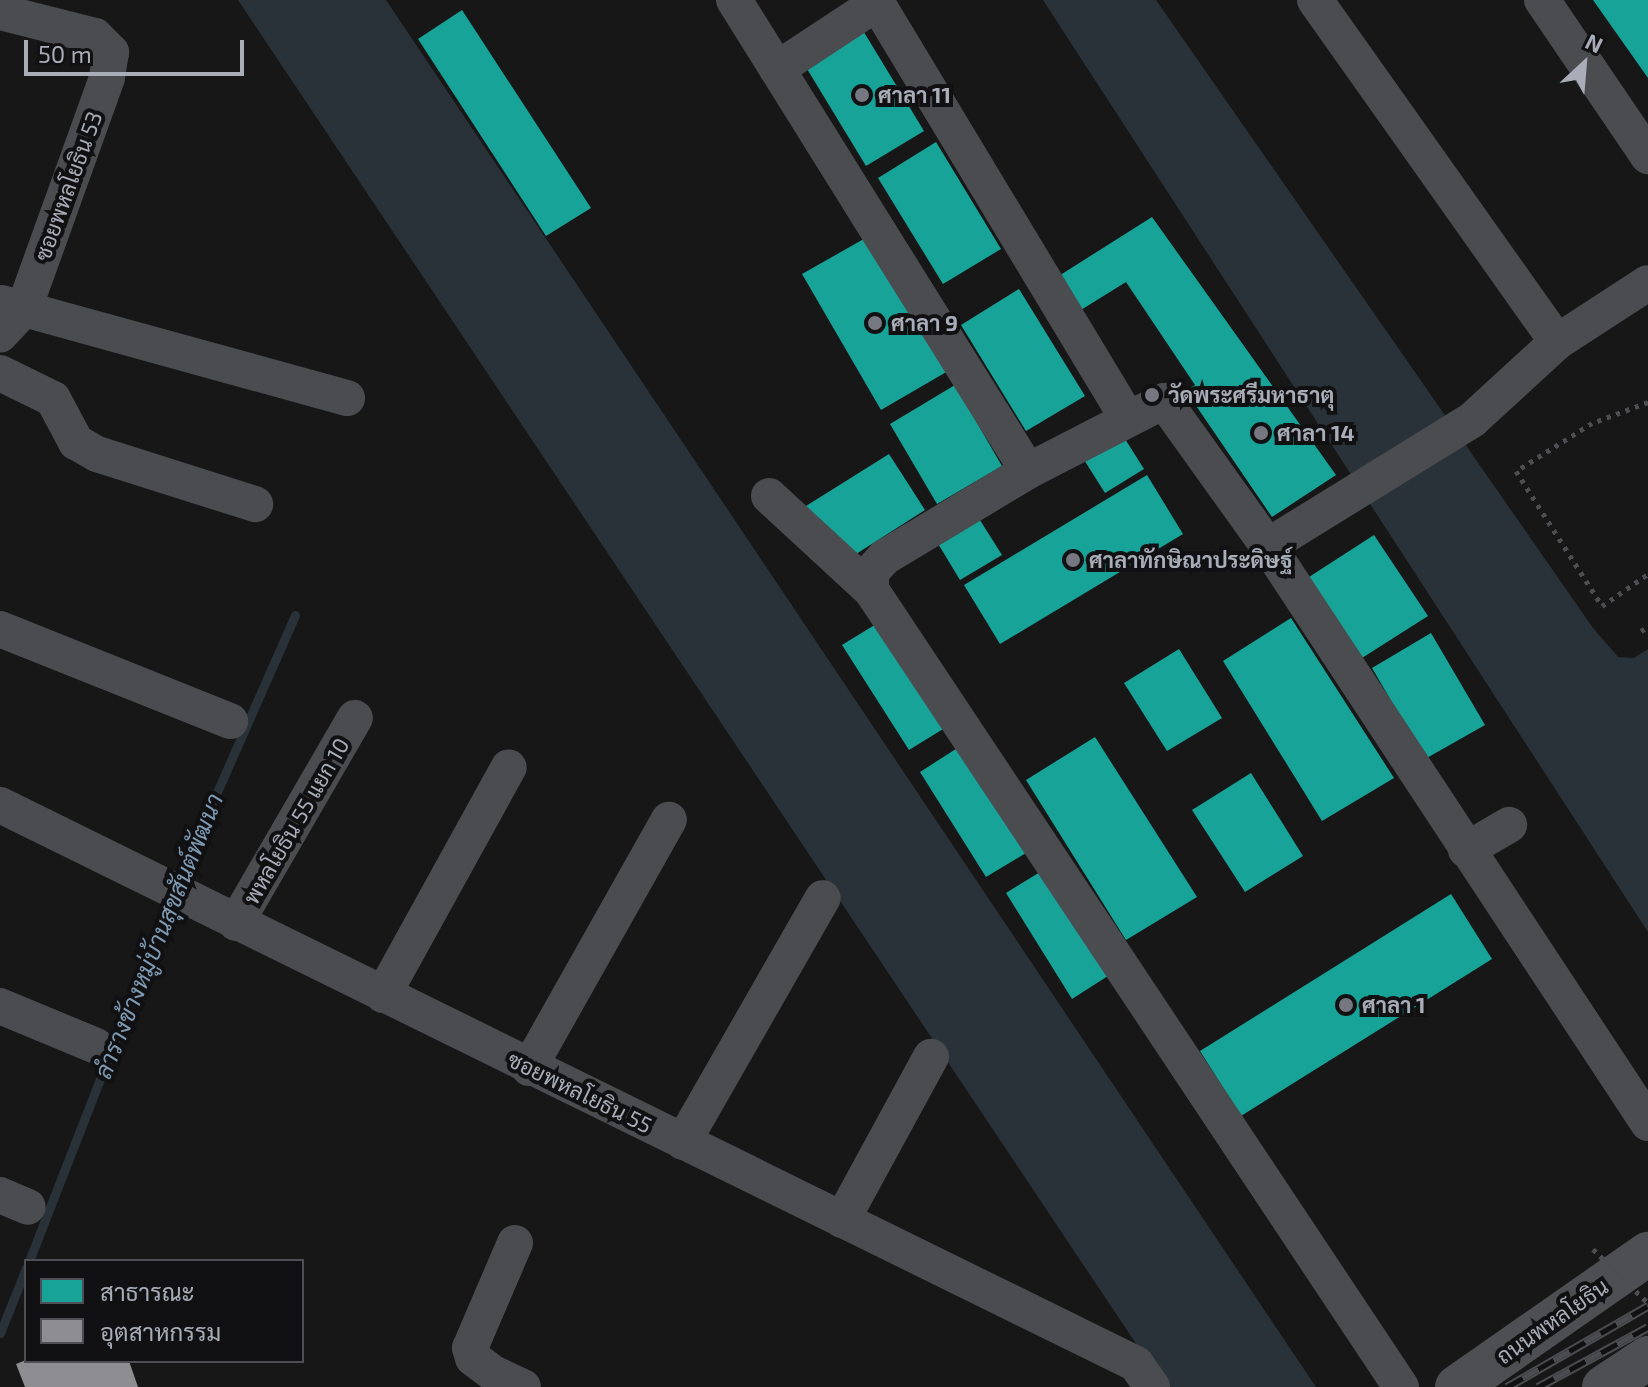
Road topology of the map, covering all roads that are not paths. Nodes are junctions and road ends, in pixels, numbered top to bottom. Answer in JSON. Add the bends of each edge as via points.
{"nodes":[{"id":1,"x":734,"y":0,"type":"edge"},
{"id":2,"x":1315,"y":0,"type":"edge"},
{"id":3,"x":1542,"y":0,"type":"edge"},
{"id":4,"x":878,"y":1,"type":"edge"},
{"id":5,"x":0,"y":12,"type":"edge"},
{"id":6,"x":777,"y":69,"type":"junction"},
{"id":7,"x":1648,"y":156,"type":"edge"},
{"id":8,"x":1648,"y":283,"type":"edge"},
{"id":9,"x":8,"y":316,"type":"edge"},
{"id":10,"x":1557,"y":342,"type":"junction"},
{"id":11,"x":0,"y":373,"type":"edge"},
{"id":12,"x":347,"y":398,"type":"dead end"},
{"id":13,"x":1127,"y":418,"type":"junction"},
{"id":14,"x":1028,"y":471,"type":"junction"},
{"id":15,"x":769,"y":496,"type":"dead end"},
{"id":16,"x":255,"y":504,"type":"dead end"},
{"id":17,"x":1268,"y":546,"type":"junction"},
{"id":18,"x":871,"y":590,"type":"junction"},
{"id":19,"x":0,"y":629,"type":"edge"},
{"id":20,"x":355,"y":718,"type":"dead end"},
{"id":21,"x":230,"y":721,"type":"dead end"},
{"id":22,"x":509,"y":767,"type":"dead end"},
{"id":23,"x":0,"y":805,"type":"edge"},
{"id":24,"x":669,"y":820,"type":"dead end"},
{"id":25,"x":1509,"y":825,"type":"dead end"},
{"id":26,"x":1466,"y":850,"type":"junction"},
{"id":27,"x":823,"y":898,"type":"dead end"},
{"id":28,"x":236,"y":923,"type":"junction"},
{"id":29,"x":383,"y":995,"type":"junction"},
{"id":30,"x":0,"y":1006,"type":"edge"},
{"id":31,"x":96,"y":1046,"type":"dead end"},
{"id":32,"x":931,"y":1057,"type":"dead end"},
{"id":33,"x":529,"y":1068,"type":"junction"},
{"id":34,"x":1648,"y":1123,"type":"edge"},
{"id":35,"x":683,"y":1142,"type":"junction"},
{"id":36,"x":842,"y":1220,"type":"junction"},
{"id":37,"x":515,"y":1243,"type":"dead end"},
{"id":38,"x":1648,"y":1254,"type":"edge"},
{"id":39,"x":1648,"y":1358,"type":"edge"},
{"id":40,"x":523,"y":1387,"type":"edge"},
{"id":41,"x":1152,"y":1387,"type":"edge"},
{"id":42,"x":1401,"y":1387,"type":"edge"},
{"id":43,"x":1457,"y":1387,"type":"edge"},
{"id":44,"x":1604,"y":1387,"type":"edge"}],
"edges":[{"from":1,"to":6,"type":"street"},
{"from":2,"to":10,"type":"street"},
{"from":3,"to":7,"type":"street"},
{"from":4,"to":6,"type":"street"},
{"from":4,"to":13,"type":"street"},
{"from":5,"to":9,"type":"street","name":"ซอยพหลโยธิน 53","via":[[95,36],[111,52],[107,78]]},
{"from":6,"to":14,"type":"street"},
{"from":8,"to":10,"type":"street"},
{"from":9,"to":12,"type":"street"},
{"from":10,"to":17,"type":"street","via":[[1472,420]]},
{"from":11,"to":16,"type":"street","via":[[53,399],[76,442],[97,454]]},
{"from":13,"to":14,"type":"street"},
{"from":13,"to":17,"type":"street","via":[[1164,401]]},
{"from":14,"to":18,"type":"street","via":[[885,557],[871,572]]},
{"from":15,"to":18,"type":"street"},
{"from":17,"to":26,"type":"street"},
{"from":18,"to":42,"type":"street"},
{"from":19,"to":21,"type":"street"},
{"from":20,"to":28,"type":"street","name":"พหลโยธิน 55 แยก 10"},
{"from":22,"to":29,"type":"street"},
{"from":23,"to":28,"type":"street","name":"ซอยพหลโยธิน 55"},
{"from":24,"to":33,"type":"street"},
{"from":25,"to":26,"type":"street"},
{"from":26,"to":34,"type":"street"},
{"from":27,"to":35,"type":"street"},
{"from":28,"to":29,"type":"street","name":"ซอยพหลโยธิน 55"},
{"from":29,"to":33,"type":"street","name":"ซอยพหลโยธิน 55"},
{"from":30,"to":31,"type":"street"},
{"from":32,"to":36,"type":"street"},
{"from":33,"to":35,"type":"street","name":"ซอยพหลโยธิน 55"},
{"from":35,"to":36,"type":"street","name":"ซอยพหลโยธิน 55"},
{"from":36,"to":41,"type":"street","name":"ซอยพหลโยธิน 55","via":[[1136,1364]]},
{"from":37,"to":40,"type":"street","via":[[470,1348],[473,1358],[493,1373]]},
{"from":38,"to":43,"type":"main road","name":"ถนนพหลโยธิน"},
{"from":39,"to":44,"type":"main road"}]}
